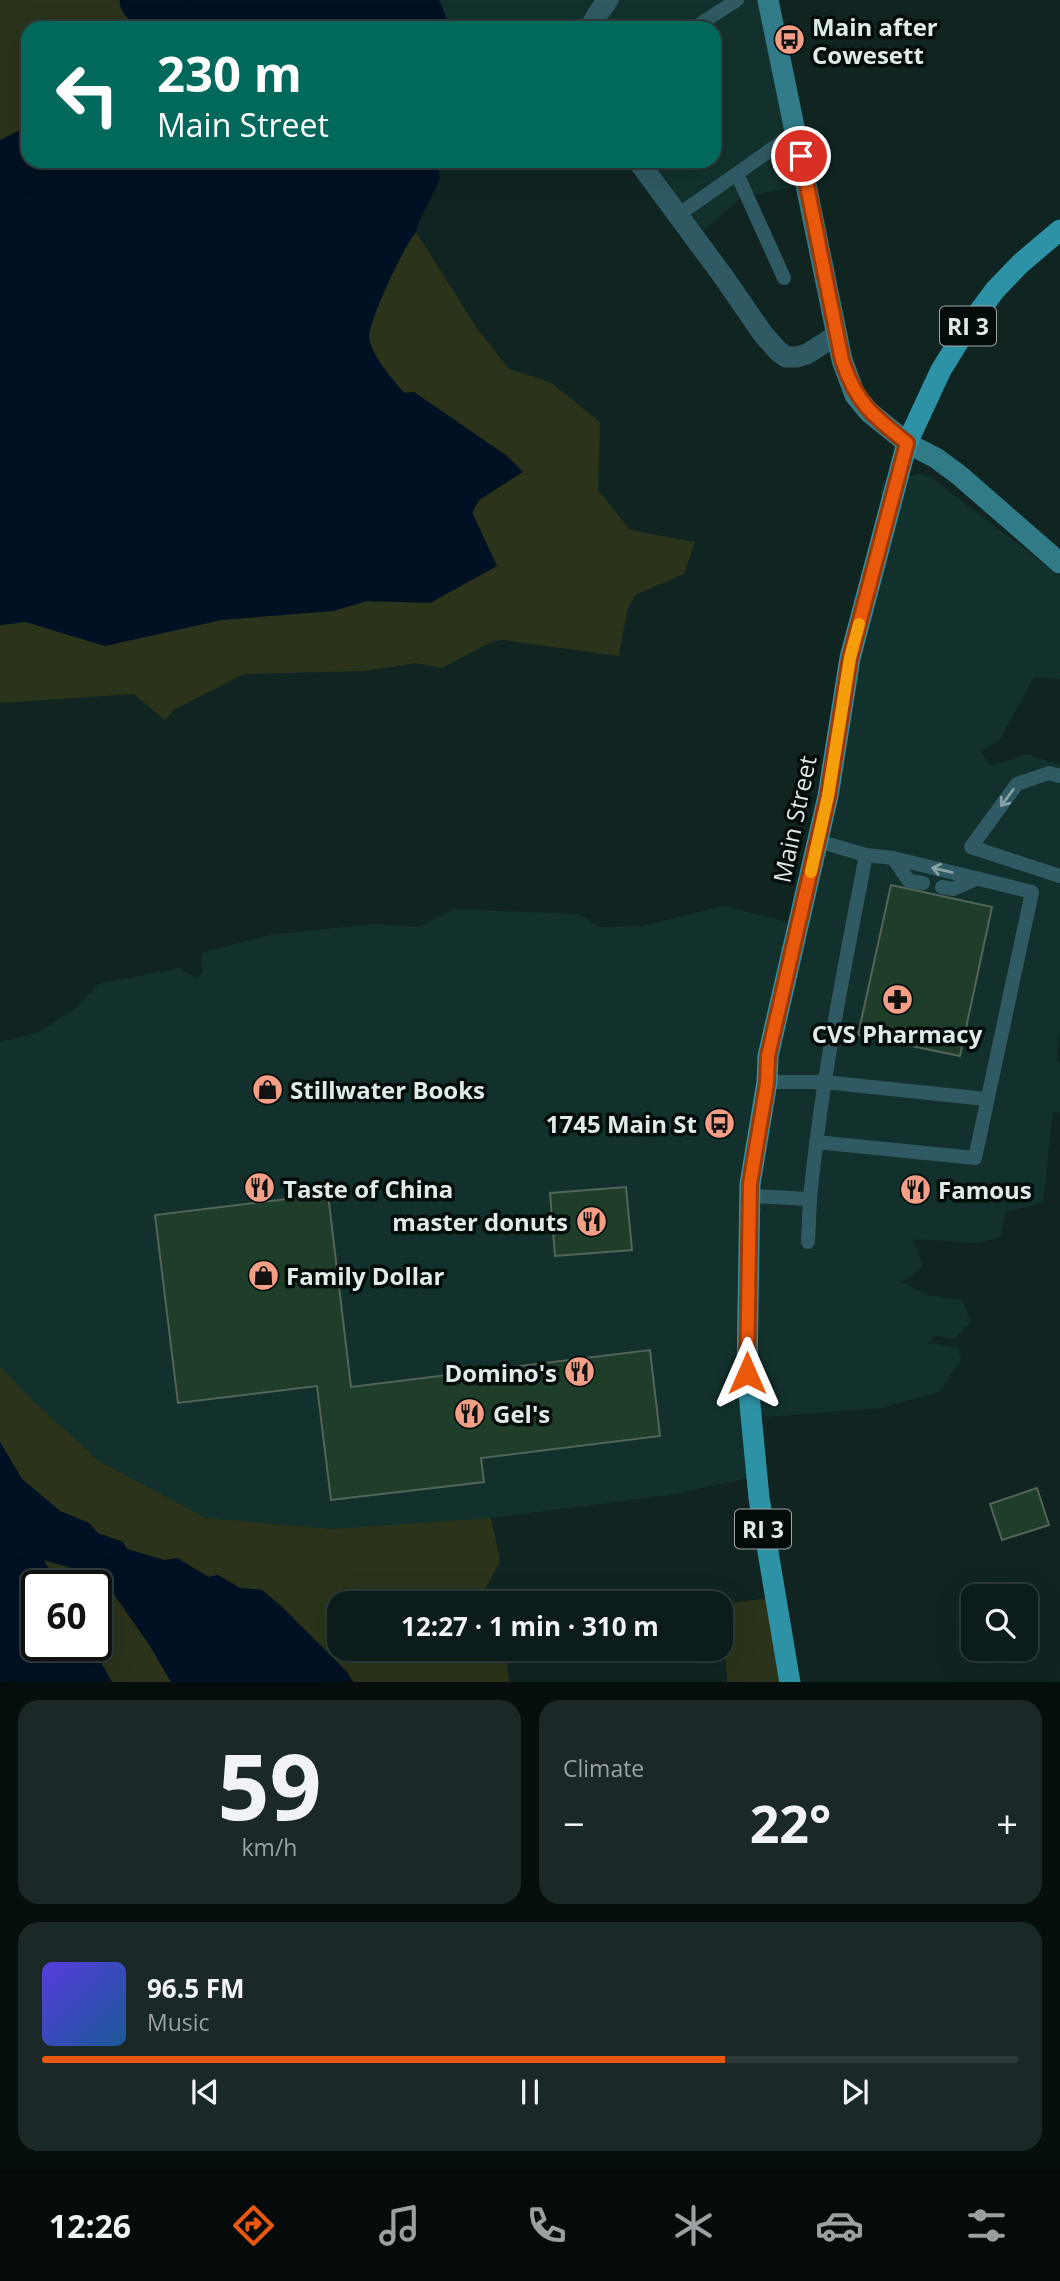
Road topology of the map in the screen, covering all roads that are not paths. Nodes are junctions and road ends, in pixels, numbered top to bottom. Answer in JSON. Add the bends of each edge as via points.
{"nodes":[{"id":1,"x":608,"y":0,"type":"edge"},
{"id":2,"x":737,"y":0,"type":"edge"},
{"id":3,"x":768,"y":0,"type":"edge"},
{"id":4,"x":594,"y":21,"type":"edge"},
{"id":5,"x":705,"y":21,"type":"edge"},
{"id":6,"x":796,"y":132,"type":"junction"},
{"id":7,"x":643,"y":168,"type":"edge"},
{"id":8,"x":737,"y":174,"type":"junction"},
{"id":9,"x":678,"y":215,"type":"junction"},
{"id":10,"x":1060,"y":230,"type":"edge"},
{"id":11,"x":784,"y":278,"type":"dead end"},
{"id":12,"x":837,"y":335,"type":"junction"},
{"id":13,"x":907,"y":443,"type":"junction"},
{"id":14,"x":1060,"y":563,"type":"edge"},
{"id":15,"x":1059,"y":772,"type":"edge"},
{"id":16,"x":818,"y":841,"type":"junction"},
{"id":17,"x":866,"y":855,"type":"junction"},
{"id":18,"x":893,"y":858,"type":"junction"},
{"id":19,"x":1060,"y":876,"type":"edge"},
{"id":20,"x":978,"y":878,"type":"junction"},
{"id":21,"x":923,"y":883,"type":"dead end"},
{"id":22,"x":942,"y":887,"type":"dead end"},
{"id":23,"x":824,"y":1082,"type":"junction"},
{"id":24,"x":767,"y":1083,"type":"junction"},
{"id":25,"x":986,"y":1099,"type":"junction"},
{"id":26,"x":816,"y":1142,"type":"junction"},
{"id":27,"x":750,"y":1196,"type":"junction"},
{"id":28,"x":810,"y":1199,"type":"junction"},
{"id":29,"x":808,"y":1242,"type":"dead end"},
{"id":30,"x":790,"y":1682,"type":"edge"}],
"edges":[{"from":1,"to":4,"type":"street"},
{"from":2,"to":5,"type":"lane"},
{"from":3,"to":6,"type":"main road"},
{"from":6,"to":8,"type":"lane"},
{"from":6,"to":12,"type":"main road"},
{"from":7,"to":9,"type":"street"},
{"from":8,"to":9,"type":"lane"},
{"from":8,"to":11,"type":"lane"},
{"from":9,"to":12,"type":"street","via":[[778,351],[797,357]]},
{"from":10,"to":13,"type":"main road","number":"RI 3","via":[[995,290],[967,328],[941,370]]},
{"from":12,"to":13,"type":"main road","via":[[855,395]]},
{"from":13,"to":14,"type":"main road","via":[[959,475]]},
{"from":13,"to":16,"type":"main road","name":"Main Street","number":"RI 3","via":[[850,658]]},
{"from":15,"to":19,"type":"lane","one_way":true,"via":[[1017,783],[971,847]]},
{"from":16,"to":17,"type":"lane"},
{"from":16,"to":24,"type":"main road","name":"Main Street","number":"RI 3","via":[[768,1056]]},
{"from":17,"to":18,"type":"lane"},
{"from":17,"to":23,"type":"lane"},
{"from":20,"to":18,"type":"lane","one_way":true},
{"from":18,"to":21,"type":"lane","via":[[909,881]]},
{"from":20,"to":22,"type":"lane","via":[[953,889]]},
{"from":20,"to":25,"type":"lane","via":[[1032,892]]},
{"from":23,"to":24,"type":"lane"},
{"from":23,"to":25,"type":"lane"},
{"from":23,"to":26,"type":"lane"},
{"from":24,"to":27,"type":"main road","name":"Main Street","number":"RI 3"},
{"from":25,"to":26,"type":"lane","via":[[975,1158]]},
{"from":26,"to":28,"type":"lane"},
{"from":27,"to":28,"type":"lane"},
{"from":27,"to":30,"type":"main road","name":"Main Street","number":"RI 3","via":[[747,1373],[759,1498]]},
{"from":28,"to":29,"type":"lane"}]}
